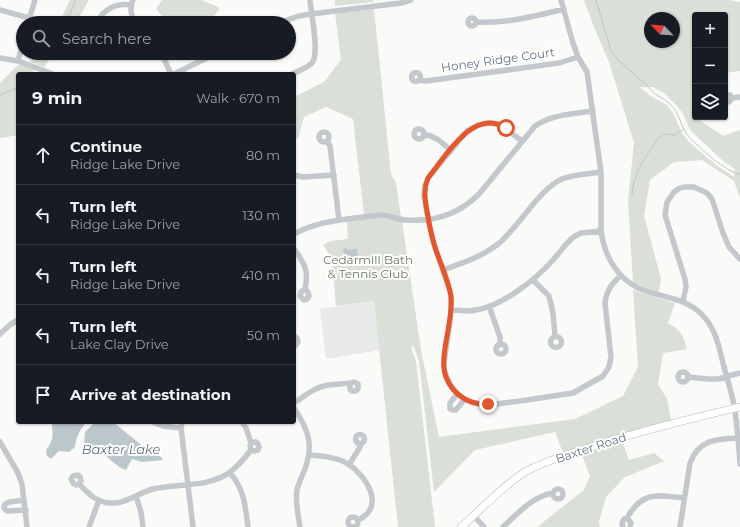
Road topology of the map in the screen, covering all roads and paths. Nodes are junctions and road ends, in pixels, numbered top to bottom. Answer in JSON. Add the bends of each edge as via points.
{"nodes":[{"id":1,"x":35,"y":0,"type":"edge"},
{"id":2,"x":310,"y":0,"type":"edge"},
{"id":3,"x":411,"y":0,"type":"edge"},
{"id":4,"x":561,"y":0,"type":"edge"},
{"id":5,"x":132,"y":2,"type":"edge"},
{"id":6,"x":564,"y":9,"type":"junction"},
{"id":7,"x":0,"y":10,"type":"edge"},
{"id":8,"x":311,"y":14,"type":"junction"},
{"id":9,"x":16,"y":16,"type":"edge"},
{"id":10,"x":30,"y":16,"type":"edge"},
{"id":11,"x":101,"y":16,"type":"edge"},
{"id":12,"x":132,"y":16,"type":"edge"},
{"id":13,"x":296,"y":17,"type":"edge"},
{"id":14,"x":476,"y":22,"type":"dead end"},
{"id":15,"x":578,"y":57,"type":"junction"},
{"id":16,"x":0,"y":58,"type":"edge"},
{"id":17,"x":164,"y":60,"type":"edge"},
{"id":18,"x":203,"y":60,"type":"edge"},
{"id":19,"x":18,"y":61,"type":"joint"},
{"id":20,"x":48,"y":72,"type":"edge"},
{"id":21,"x":170,"y":72,"type":"edge"},
{"id":22,"x":178,"y":72,"type":"edge"},
{"id":23,"x":296,"y":72,"type":"edge"},
{"id":24,"x":419,"y":80,"type":"dead end"},
{"id":25,"x":728,"y":95,"type":"edge"},
{"id":26,"x":740,"y":97,"type":"edge"},
{"id":27,"x":732,"y":98,"type":"junction"},
{"id":28,"x":728,"y":102,"type":"edge"},
{"id":29,"x":593,"y":111,"type":"junction"},
{"id":30,"x":424,"y":134,"type":"dead end"},
{"id":31,"x":327,"y":141,"type":"dead end"},
{"id":32,"x":522,"y":141,"type":"junction"},
{"id":33,"x":451,"y":150,"type":"junction"},
{"id":34,"x":601,"y":172,"type":"junction"},
{"id":35,"x":296,"y":175,"type":"edge"},
{"id":36,"x":334,"y":175,"type":"junction"},
{"id":37,"x":428,"y":219,"type":"junction"},
{"id":38,"x":339,"y":220,"type":"junction"},
{"id":39,"x":601,"y":231,"type":"junction"},
{"id":40,"x":296,"y":233,"type":"edge"},
{"id":41,"x":296,"y":252,"type":"edge"},
{"id":42,"x":740,"y":259,"type":"edge"},
{"id":43,"x":443,"y":270,"type":"junction"},
{"id":44,"x":620,"y":276,"type":"junction"},
{"id":45,"x":534,"y":280,"type":"junction"},
{"id":46,"x":305,"y":290,"type":"dead end"},
{"id":47,"x":683,"y":301,"type":"junction"},
{"id":48,"x":489,"y":306,"type":"junction"},
{"id":49,"x":452,"y":310,"type":"junction"},
{"id":50,"x":16,"y":321,"type":"edge"},
{"id":51,"x":0,"y":334,"type":"edge"},
{"id":52,"x":555,"y":336,"type":"dead end"},
{"id":53,"x":500,"y":345,"type":"dead end"},
{"id":54,"x":740,"y":373,"type":"edge"},
{"id":55,"x":726,"y":376,"type":"junction"},
{"id":56,"x":688,"y":377,"type":"dead end"},
{"id":57,"x":350,"y":385,"type":"dead end"},
{"id":58,"x":296,"y":402,"type":"edge"},
{"id":59,"x":737,"y":408,"type":"edge"},
{"id":60,"x":296,"y":411,"type":"edge"},
{"id":61,"x":159,"y":424,"type":"edge"},
{"id":62,"x":182,"y":424,"type":"edge"},
{"id":63,"x":243,"y":424,"type":"edge"},
{"id":64,"x":181,"y":428,"type":"junction"},
{"id":65,"x":739,"y":438,"type":"edge"},
{"id":66,"x":0,"y":442,"type":"edge"},
{"id":67,"x":361,"y":444,"type":"dead end"},
{"id":68,"x":309,"y":455,"type":"junction"},
{"id":69,"x":740,"y":464,"type":"edge"},
{"id":70,"x":349,"y":465,"type":"junction"},
{"id":71,"x":230,"y":473,"type":"junction"},
{"id":72,"x":79,"y":484,"type":"dead end"},
{"id":73,"x":188,"y":484,"type":"junction"},
{"id":74,"x":553,"y":493,"type":"dead end"},
{"id":75,"x":136,"y":496,"type":"junction"},
{"id":76,"x":684,"y":498,"type":"junction"},
{"id":77,"x":24,"y":500,"type":"junction"},
{"id":78,"x":99,"y":500,"type":"junction"},
{"id":79,"x":26,"y":510,"type":"junction"},
{"id":80,"x":474,"y":516,"type":"junction"},
{"id":81,"x":627,"y":518,"type":"junction"},
{"id":82,"x":358,"y":520,"type":"dead end"},
{"id":83,"x":27,"y":527,"type":"edge"},
{"id":84,"x":88,"y":527,"type":"edge"},
{"id":85,"x":143,"y":527,"type":"edge"},
{"id":86,"x":193,"y":527,"type":"edge"},
{"id":87,"x":248,"y":527,"type":"edge"},
{"id":88,"x":300,"y":527,"type":"edge"},
{"id":89,"x":461,"y":527,"type":"edge"},
{"id":90,"x":484,"y":527,"type":"edge"},
{"id":91,"x":503,"y":527,"type":"edge"},
{"id":92,"x":623,"y":527,"type":"edge"},
{"id":93,"x":630,"y":527,"type":"edge"},
{"id":94,"x":680,"y":527,"type":"edge"}],
"edges":[{"from":1,"to":10,"type":"street"},
{"from":2,"to":8,"type":"street"},
{"from":3,"to":8,"type":"street"},
{"from":4,"to":6,"type":"street"},
{"from":5,"to":11,"type":"street","via":[[112,7]]},
{"from":5,"to":12,"type":"street"},
{"from":6,"to":14,"type":"street","via":[[534,17]]},
{"from":6,"to":15,"type":"street"},
{"from":7,"to":9,"type":"street"},
{"from":8,"to":13,"type":"street"},
{"from":8,"to":23,"type":"street","via":[[316,49],[314,59],[308,66]]},
{"from":15,"to":24,"type":"street","name":"Honey Ridge Court","via":[[558,63]]},
{"from":15,"to":29,"type":"street","via":[[587,72]]},
{"from":16,"to":19,"type":"street"},
{"from":17,"to":21,"type":"street"},
{"from":18,"to":22,"type":"street"},
{"from":19,"to":20,"type":"street"},
{"from":25,"to":27,"type":"street"},
{"from":26,"to":27,"type":"street"},
{"from":27,"to":28,"type":"street"},
{"from":29,"to":32,"type":"street","via":[[544,120]]},
{"from":29,"to":34,"type":"street"},
{"from":30,"to":33,"type":"street","via":[[434,136]]},
{"from":31,"to":36,"type":"street"},
{"from":32,"to":33,"type":"street","via":[[501,125],[489,123],[467,131]]},
{"from":32,"to":37,"type":"street","via":[[469,204],[451,214]]},
{"from":33,"to":37,"type":"street","via":[[428,178],[425,186]]},
{"from":34,"to":39,"type":"street"},
{"from":34,"to":43,"type":"street","via":[[577,175],[554,183],[497,245],[480,256]]},
{"from":35,"to":36,"type":"street"},
{"from":36,"to":38,"type":"street"},
{"from":37,"to":38,"type":"street","via":[[406,220],[381,215]]},
{"from":37,"to":43,"type":"street"},
{"from":38,"to":40,"type":"street","via":[[317,223]]},
{"from":39,"to":44,"type":"street","via":[[606,252]]},
{"from":39,"to":45,"type":"street","via":[[575,236]]},
{"from":41,"to":46,"type":"street","via":[[306,271]]},
{"from":42,"to":47,"type":"street","via":[[729,247],[708,193],[694,186],[678,189],[670,196],[665,215],[685,279]]},
{"from":43,"to":49,"type":"street","via":[[450,291]]},
{"from":44,"to":47,"type":"street","via":[[640,289]]},
{"from":44,"to":49,"type":"street","via":[[610,286],[605,297],[611,356],[609,367],[602,376],[569,395],[488,404],[474,403],[461,397],[446,376],[444,368]]},
{"from":45,"to":48,"type":"street"},
{"from":45,"to":52,"type":"street","via":[[549,296]]},
{"from":47,"to":55,"type":"street","via":[[705,317],[712,328]]},
{"from":48,"to":49,"type":"street","via":[[475,310]]},
{"from":48,"to":53,"type":"street","via":[[500,337]]},
{"from":50,"to":51,"type":"street"},
{"from":54,"to":55,"type":"street"},
{"from":55,"to":56,"type":"street","via":[[718,379]]},
{"from":55,"to":59,"type":"street"},
{"from":57,"to":58,"type":"street","via":[[333,384],[319,387]]},
{"from":59,"to":65,"type":"street"},
{"from":59,"to":80,"type":"main road","name":"Baxter Road","via":[[622,437],[542,464],[516,478]]},
{"from":60,"to":68,"type":"street","via":[[308,434]]},
{"from":61,"to":64,"type":"street"},
{"from":62,"to":64,"type":"street"},
{"from":63,"to":71,"type":"street","via":[[251,447],[241,463]]},
{"from":64,"to":73,"type":"street"},
{"from":65,"to":69,"type":"street"},
{"from":65,"to":76,"type":"street","via":[[713,440],[696,450],[690,463]]},
{"from":66,"to":77,"type":"street","via":[[18,473]]},
{"from":67,"to":70,"type":"street"},
{"from":68,"to":70,"type":"street","via":[[334,458]]},
{"from":68,"to":88,"type":"street","via":[[297,491]]},
{"from":70,"to":82,"type":"street","via":[[364,479],[372,494],[371,507],[366,515]]},
{"from":71,"to":73,"type":"street","via":[[212,480]]},
{"from":71,"to":87,"type":"street","via":[[243,492]]},
{"from":72,"to":78,"type":"street"},
{"from":73,"to":75,"type":"street","via":[[152,489]]},
{"from":73,"to":86,"type":"street"},
{"from":74,"to":91,"type":"street","via":[[528,505]]},
{"from":75,"to":78,"type":"street","via":[[115,503]]},
{"from":75,"to":85,"type":"street"},
{"from":76,"to":81,"type":"street","via":[[657,495],[647,497],[637,504]]},
{"from":76,"to":94,"type":"street"},
{"from":77,"to":79,"type":"street"},
{"from":77,"to":79,"type":"street","via":[[9,502],[4,508],[7,512]]},
{"from":78,"to":84,"type":"street"},
{"from":79,"to":83,"type":"street"},
{"from":80,"to":89,"type":"main road","name":"Baxter Road"},
{"from":80,"to":90,"type":"street"},
{"from":81,"to":92,"type":"street","via":[[622,522]]},
{"from":81,"to":93,"type":"street","via":[[631,523]]}]}
